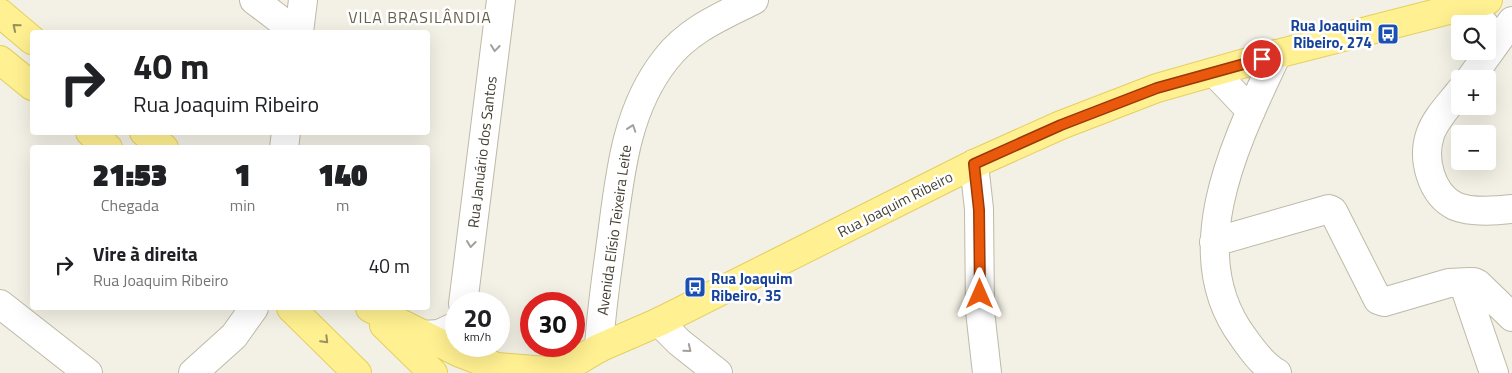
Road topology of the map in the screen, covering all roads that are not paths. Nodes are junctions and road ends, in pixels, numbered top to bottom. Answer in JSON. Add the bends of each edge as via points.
{"nodes":[{"id":1,"x":254,"y":0,"type":"edge"},
{"id":2,"x":303,"y":0,"type":"edge"},
{"id":3,"x":501,"y":0,"type":"edge"},
{"id":4,"x":754,"y":0,"type":"edge"},
{"id":5,"x":0,"y":13,"type":"edge"},
{"id":6,"x":295,"y":30,"type":"edge"},
{"id":7,"x":298,"y":30,"type":"edge"},
{"id":8,"x":1451,"y":31,"type":"edge"},
{"id":9,"x":30,"y":38,"type":"edge"},
{"id":10,"x":1277,"y":54,"type":"junction"},
{"id":11,"x":0,"y":60,"type":"edge"},
{"id":12,"x":1214,"y":72,"type":"junction"},
{"id":13,"x":30,"y":84,"type":"edge"},
{"id":14,"x":1451,"y":103,"type":"edge"},
{"id":15,"x":1251,"y":111,"type":"junction"},
{"id":16,"x":93,"y":135,"type":"edge"},
{"id":17,"x":148,"y":135,"type":"edge"},
{"id":18,"x":105,"y":145,"type":"edge"},
{"id":19,"x":160,"y":145,"type":"edge"},
{"id":20,"x":974,"y":164,"type":"junction"},
{"id":21,"x":1512,"y":209,"type":"edge"},
{"id":22,"x":1214,"y":242,"type":"junction"},
{"id":23,"x":1470,"y":282,"type":"junction"},
{"id":24,"x":464,"y":292,"type":"edge"},
{"id":25,"x":0,"y":304,"type":"edge"},
{"id":26,"x":253,"y":310,"type":"edge"},
{"id":27,"x":294,"y":310,"type":"edge"},
{"id":28,"x":367,"y":310,"type":"edge"},
{"id":29,"x":374,"y":310,"type":"edge"},
{"id":30,"x":1512,"y":317,"type":"edge"},
{"id":31,"x":660,"y":322,"type":"junction"},
{"id":32,"x":445,"y":332,"type":"edge"},
{"id":33,"x":422,"y":335,"type":"junction"},
{"id":34,"x":599,"y":348,"type":"junction"},
{"id":35,"x":88,"y":373,"type":"edge"},
{"id":36,"x":193,"y":373,"type":"edge"},
{"id":37,"x":357,"y":373,"type":"edge"},
{"id":38,"x":433,"y":373,"type":"edge"},
{"id":39,"x":558,"y":373,"type":"edge"},
{"id":40,"x":718,"y":373,"type":"edge"},
{"id":41,"x":987,"y":373,"type":"edge"},
{"id":42,"x":1276,"y":373,"type":"edge"},
{"id":43,"x":1494,"y":373,"type":"edge"}],
"edges":[{"from":1,"to":6,"type":"street"},
{"from":2,"to":7,"type":"street"},
{"from":3,"to":24,"type":"street","name":"Rua Januário dos Santos","one_way":true},
{"from":34,"to":4,"type":"street","name":"Avenida Elísio Teixeira Leite","one_way":true,"via":[[624,152],[641,100],[666,59],[695,31]]},
{"from":9,"to":5,"type":"main road","one_way":true},
{"from":8,"to":10,"type":"main road","name":"Rua Joaquim Ribeiro"},
{"from":10,"to":12,"type":"main road","name":"Rua Joaquim Ribeiro"},
{"from":10,"to":15,"type":"street"},
{"from":11,"to":13,"type":"main road"},
{"from":12,"to":15,"type":"street"},
{"from":12,"to":20,"type":"main road","name":"Rua Joaquim Ribeiro","via":[[1157,88],[1070,121]]},
{"from":14,"to":21,"type":"street","via":[[1430,135],[1427,156],[1430,177],[1442,195],[1454,205],[1469,210]]},
{"from":15,"to":22,"type":"street","via":[[1225,176]]},
{"from":16,"to":18,"type":"main road"},
{"from":17,"to":19,"type":"main road"},
{"from":20,"to":31,"type":"main road","name":"Rua Joaquim Ribeiro"},
{"from":20,"to":41,"type":"street","via":[[979,210],[980,311]]},
{"from":22,"to":23,"type":"street","via":[[1329,209],[1333,211],[1378,300],[1384,302],[1449,283]]},
{"from":22,"to":42,"type":"street","via":[[1215,268],[1236,328]]},
{"from":23,"to":30,"type":"street","via":[[1478,284]]},
{"from":23,"to":43,"type":"street","via":[[1467,294]]},
{"from":25,"to":35,"type":"street"},
{"from":26,"to":36,"type":"street","via":[[234,336]]},
{"from":27,"to":37,"type":"main road","one_way":true},
{"from":28,"to":38,"type":"main road"},
{"from":29,"to":33,"type":"main road"},
{"from":31,"to":34,"type":"main road","name":"Rua Joaquim Ribeiro"},
{"from":31,"to":40,"type":"street","one_way":true},
{"from":32,"to":33,"type":"street"},
{"from":33,"to":39,"type":"main road","via":[[497,366]]},
{"from":34,"to":39,"type":"main road"}]}
